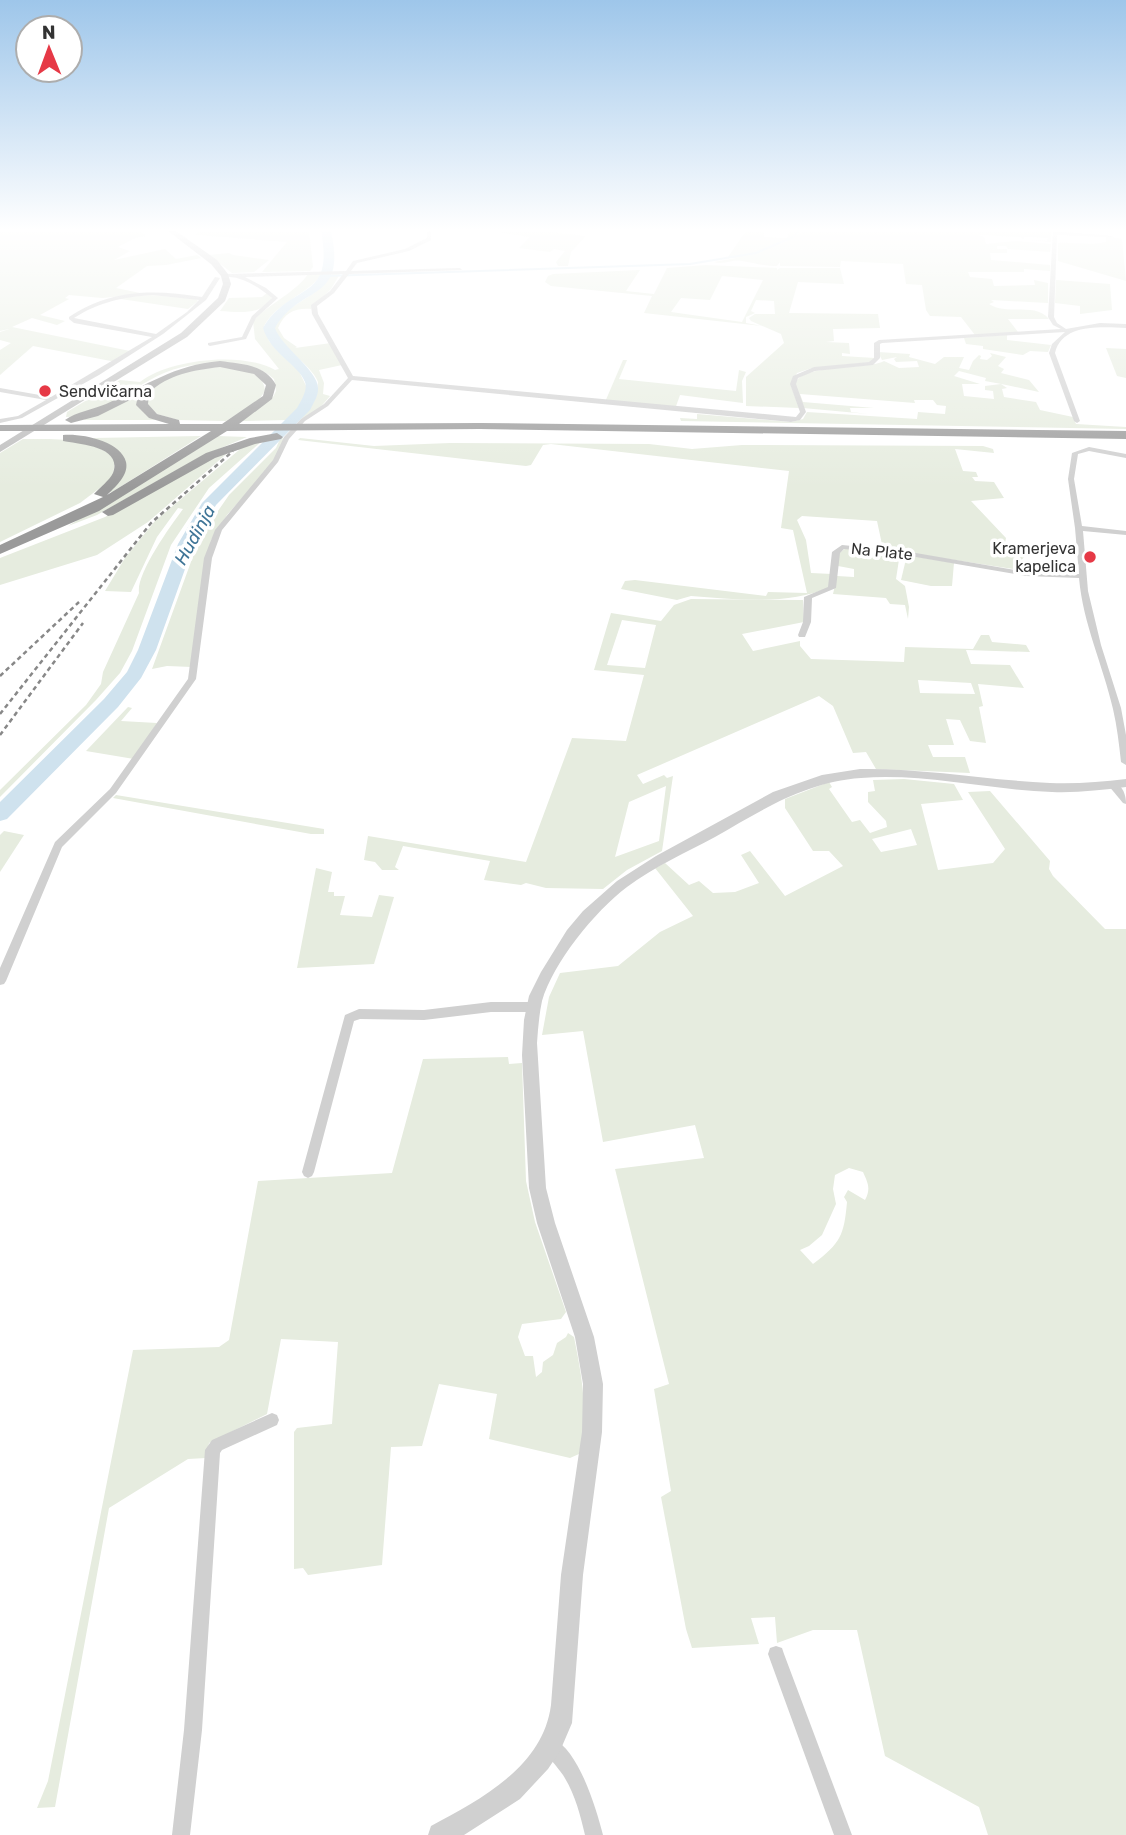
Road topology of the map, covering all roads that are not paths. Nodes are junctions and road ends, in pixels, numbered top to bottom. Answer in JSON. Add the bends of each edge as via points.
{"nodes":[{"id":1,"x":205,"y":316,"type":"edge"},
{"id":2,"x":72,"y":317,"type":"edge"},
{"id":3,"x":181,"y":317,"type":"edge"},
{"id":4,"x":254,"y":317,"type":"edge"},
{"id":5,"x":318,"y":317,"type":"edge"},
{"id":6,"x":1051,"y":317,"type":"edge"},
{"id":7,"x":1126,"y":326,"type":"edge"},
{"id":8,"x":1070,"y":331,"type":"junction"},
{"id":9,"x":155,"y":336,"type":"junction"},
{"id":10,"x":210,"y":344,"type":"dead end"},
{"id":11,"x":159,"y":378,"type":"junction"},
{"id":12,"x":351,"y":378,"type":"junction"},
{"id":13,"x":0,"y":390,"type":"edge"},
{"id":14,"x":51,"y":399,"type":"junction"},
{"id":15,"x":58,"y":411,"type":"junction"},
{"id":16,"x":0,"y":421,"type":"edge"},
{"id":17,"x":1077,"y":421,"type":"dead end"},
{"id":18,"x":212,"y":426,"type":"junction"},
{"id":19,"x":0,"y":428,"type":"edge"},
{"id":20,"x":301,"y":431,"type":"junction"},
{"id":21,"x":257,"y":433,"type":"junction"},
{"id":22,"x":0,"y":435,"type":"edge"},
{"id":23,"x":1126,"y":435,"type":"edge"},
{"id":24,"x":1126,"y":441,"type":"edge"},
{"id":25,"x":0,"y":443,"type":"edge"},
{"id":26,"x":0,"y":449,"type":"edge"},
{"id":27,"x":1126,"y":456,"type":"edge"},
{"id":28,"x":1079,"y":528,"type":"junction"},
{"id":29,"x":1126,"y":533,"type":"edge"},
{"id":30,"x":0,"y":551,"type":"edge"},
{"id":31,"x":1082,"y":576,"type":"junction"},
{"id":32,"x":802,"y":635,"type":"dead end"},
{"id":33,"x":1126,"y":762,"type":"edge"},
{"id":34,"x":1120,"y":784,"type":"edge"},
{"id":35,"x":1126,"y":801,"type":"edge"},
{"id":36,"x":0,"y":981,"type":"edge"},
{"id":37,"x":533,"y":1007,"type":"junction"},
{"id":38,"x":308,"y":1172,"type":"dead end"},
{"id":39,"x":272,"y":1420,"type":"dead end"},
{"id":40,"x":776,"y":1654,"type":"dead end"},
{"id":41,"x":552,"y":1747,"type":"junction"},
{"id":42,"x":181,"y":1835,"type":"edge"},
{"id":43,"x":440,"y":1835,"type":"edge"},
{"id":44,"x":594,"y":1835,"type":"edge"},
{"id":45,"x":843,"y":1835,"type":"edge"}],
"edges":[{"from":1,"to":15,"type":"main road","via":[[142,363]]},
{"from":2,"to":9,"type":"street","via":[[74,321]]},
{"from":3,"to":9,"type":"street"},
{"from":4,"to":10,"type":"street","via":[[244,338]]},
{"from":5,"to":12,"type":"street"},
{"from":6,"to":8,"type":"street"},
{"from":7,"to":8,"type":"street"},
{"from":8,"to":12,"type":"street","via":[[889,338],[877,344],[877,358],[871,364],[814,369],[795,377],[793,384],[803,412],[798,419]]},
{"from":8,"to":17,"type":"street","via":[[1054,345],[1052,354]]},
{"from":9,"to":14,"type":"street"},
{"from":11,"to":18,"type":"highway","via":[[141,399],[147,411],[164,420]]},
{"from":11,"to":19,"type":"highway","via":[[119,404],[91,415]]},
{"from":11,"to":30,"type":"highway","via":[[202,366],[229,365],[265,375],[271,385],[268,397],[254,409],[94,508]]},
{"from":12,"to":36,"type":"street","via":[[286,438],[276,461],[219,530],[208,558],[192,679],[113,791],[58,845]]},
{"from":13,"to":14,"type":"street"},
{"from":14,"to":16,"type":"street","via":[[24,415]]},
{"from":15,"to":25,"type":"main road"},
{"from":15,"to":26,"type":"main road"},
{"from":18,"to":19,"type":"highway"},
{"from":18,"to":21,"type":"highway"},
{"from":20,"to":21,"type":"highway"},
{"from":20,"to":21,"type":"highway"},
{"from":20,"to":23,"type":"highway"},
{"from":20,"to":24,"type":"highway"},
{"from":21,"to":22,"type":"highway"},
{"from":21,"to":30,"type":"highway","via":[[101,516]]},
{"from":22,"to":30,"type":"highway","via":[[96,442],[114,452],[122,466],[118,477],[101,493],[8,541]]},
{"from":27,"to":28,"type":"street","via":[[1089,449],[1075,453],[1071,478]]},
{"from":28,"to":29,"type":"street"},
{"from":28,"to":31,"type":"street"},
{"from":31,"to":32,"type":"street","name":"Na Plate","via":[[1026,574],[842,547],[836,552],[832,587],[808,597]]},
{"from":31,"to":33,"type":"street","via":[[1117,708]]},
{"from":34,"to":35,"type":"street"},
{"from":34,"to":37,"type":"street","via":[[1056,787],[954,776],[878,774],[805,784],[646,866],[613,889],[570,935]]},
{"from":37,"to":38,"type":"street","via":[[349,1018]]},
{"from":37,"to":41,"type":"street","via":[[530,1063],[536,1176],[593,1383],[592,1453],[572,1572],[561,1716]]},
{"from":39,"to":42,"type":"street","via":[[213,1450]]},
{"from":40,"to":45,"type":"street"},
{"from":41,"to":43,"type":"street","via":[[540,1764],[486,1810]]},
{"from":41,"to":44,"type":"street","via":[[572,1769]]}]}
